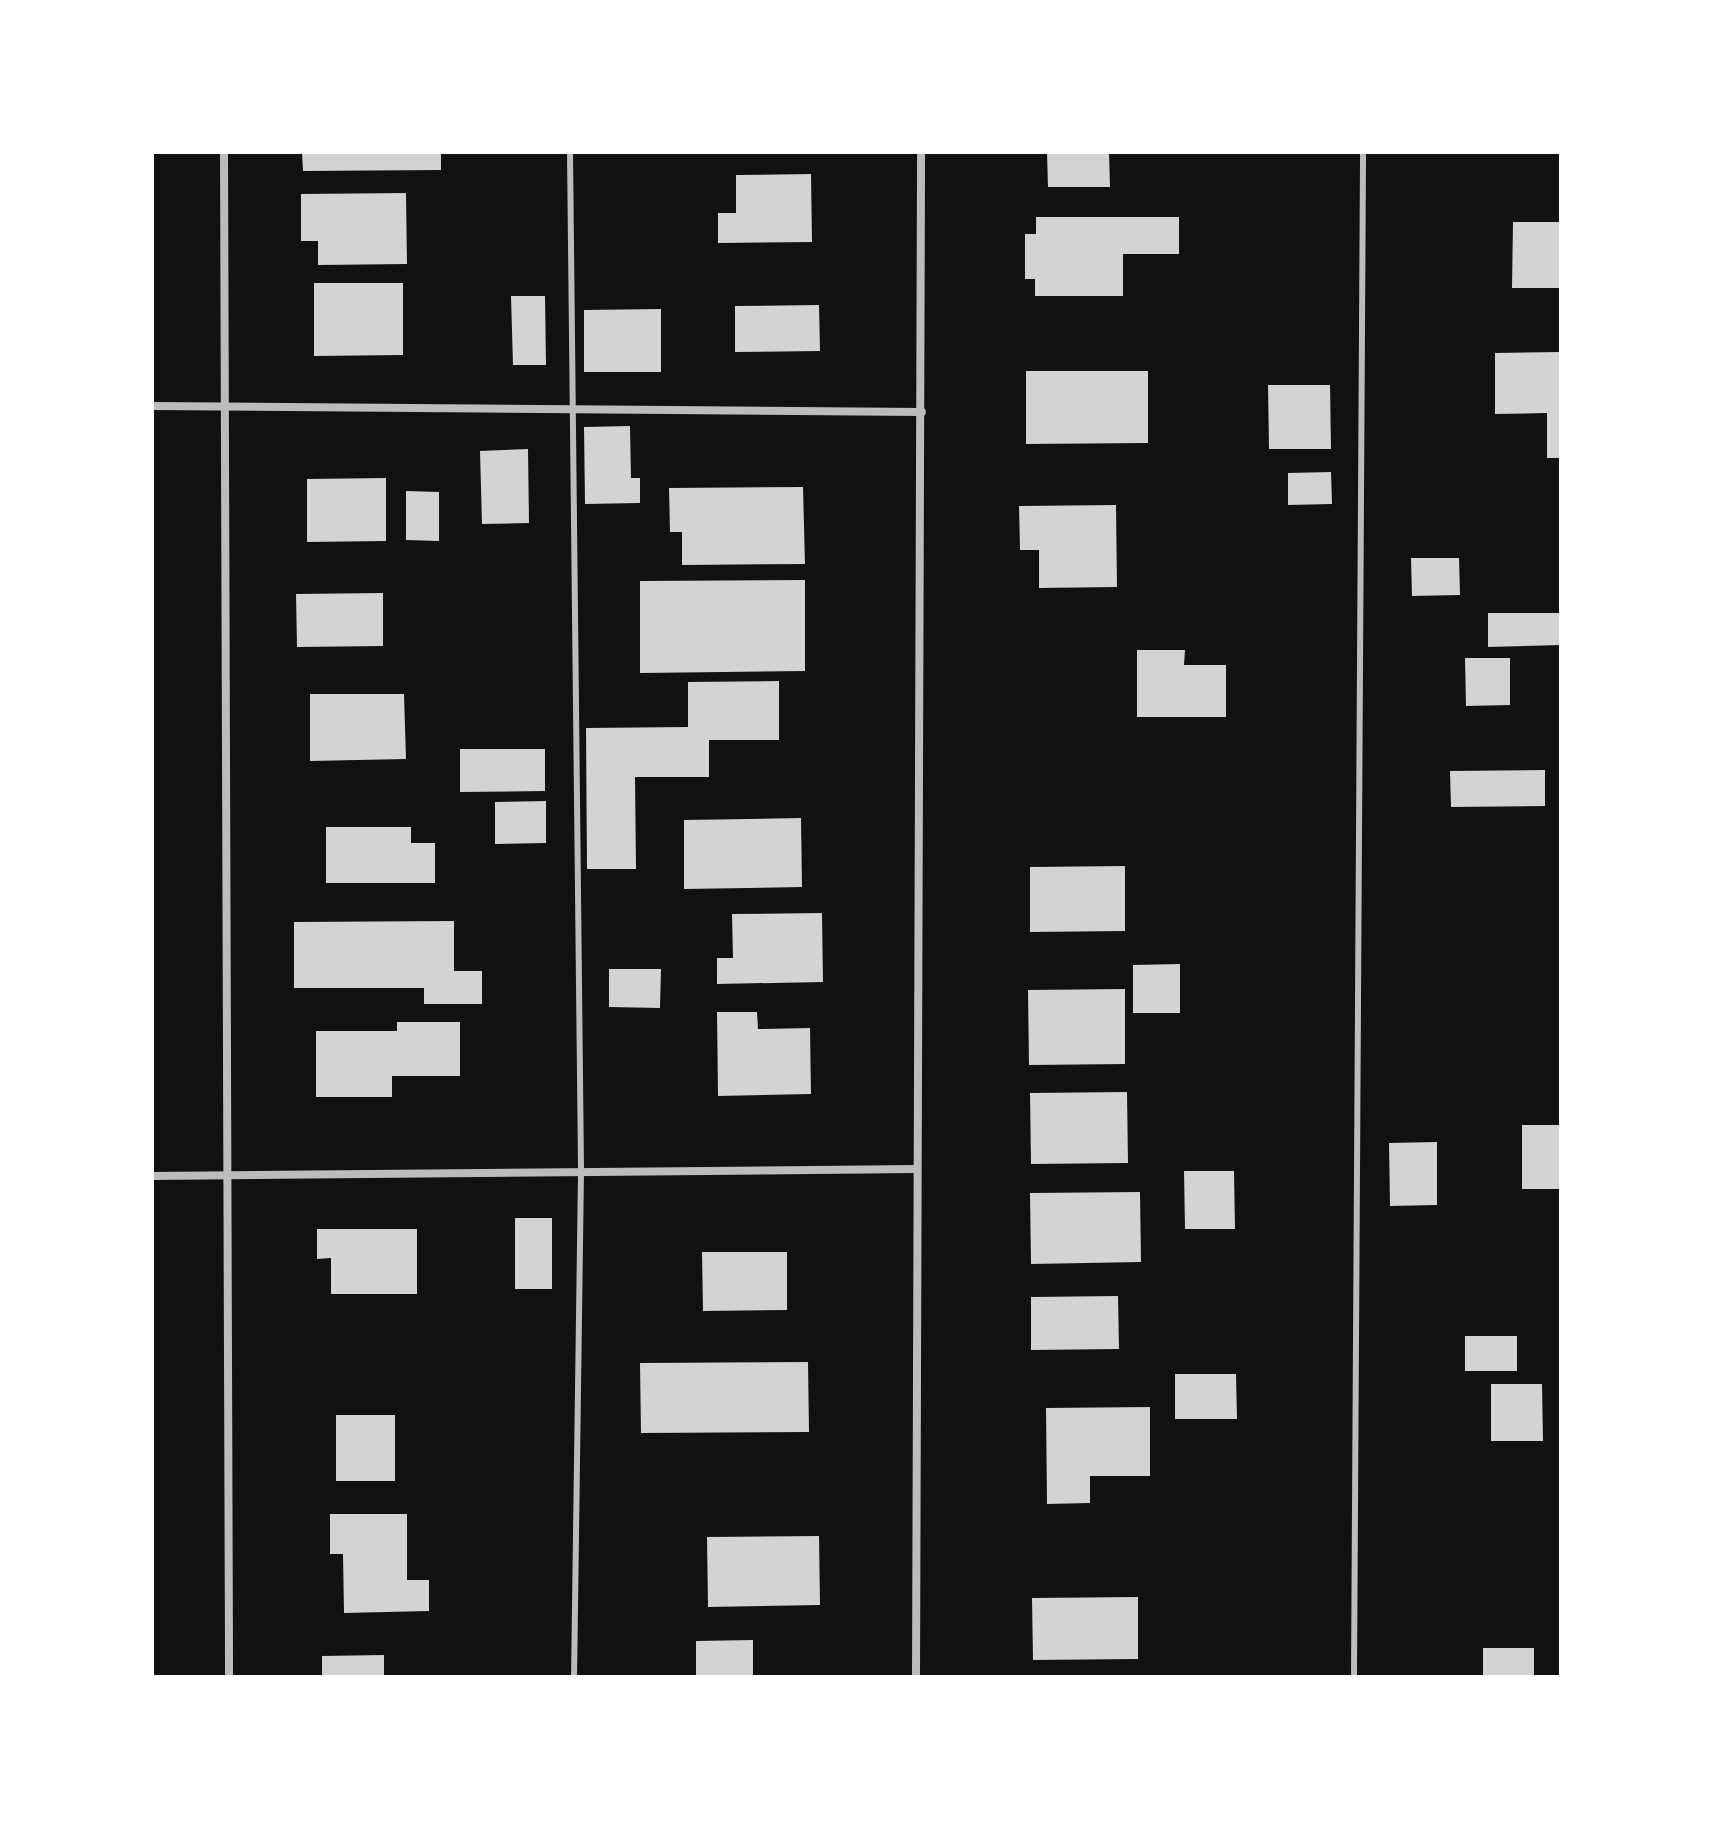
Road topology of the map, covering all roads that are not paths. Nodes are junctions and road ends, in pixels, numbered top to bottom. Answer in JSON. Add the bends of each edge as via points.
{"nodes":[{"id":1,"x":224,"y":152,"type":"edge"},
{"id":2,"x":570,"y":152,"type":"edge"},
{"id":3,"x":921,"y":152,"type":"edge"},
{"id":4,"x":1363,"y":152,"type":"edge"},
{"id":5,"x":152,"y":406,"type":"edge"},
{"id":6,"x":224,"y":406,"type":"junction"},
{"id":7,"x":569,"y":408,"type":"junction"},
{"id":8,"x":922,"y":412,"type":"junction"},
{"id":9,"x":917,"y":1169,"type":"junction"},
{"id":10,"x":581,"y":1172,"type":"junction"},
{"id":11,"x":152,"y":1176,"type":"edge"},
{"id":12,"x":228,"y":1176,"type":"junction"},
{"id":13,"x":229,"y":1677,"type":"edge"},
{"id":14,"x":574,"y":1677,"type":"edge"},
{"id":15,"x":916,"y":1677,"type":"edge"},
{"id":16,"x":1354,"y":1677,"type":"edge"}],
"edges":[{"from":1,"to":6,"type":"street"},
{"from":2,"to":7,"type":"lane"},
{"from":3,"to":8,"type":"street"},
{"from":4,"to":16,"type":"lane"},
{"from":5,"to":6,"type":"street"},
{"from":6,"to":7,"type":"street"},
{"from":6,"to":12,"type":"street"},
{"from":7,"to":8,"type":"street"},
{"from":7,"to":10,"type":"lane"},
{"from":8,"to":9,"type":"street"},
{"from":9,"to":10,"type":"street"},
{"from":9,"to":15,"type":"street"},
{"from":10,"to":12,"type":"street"},
{"from":10,"to":14,"type":"lane"},
{"from":11,"to":12,"type":"street"},
{"from":12,"to":13,"type":"street"}]}
